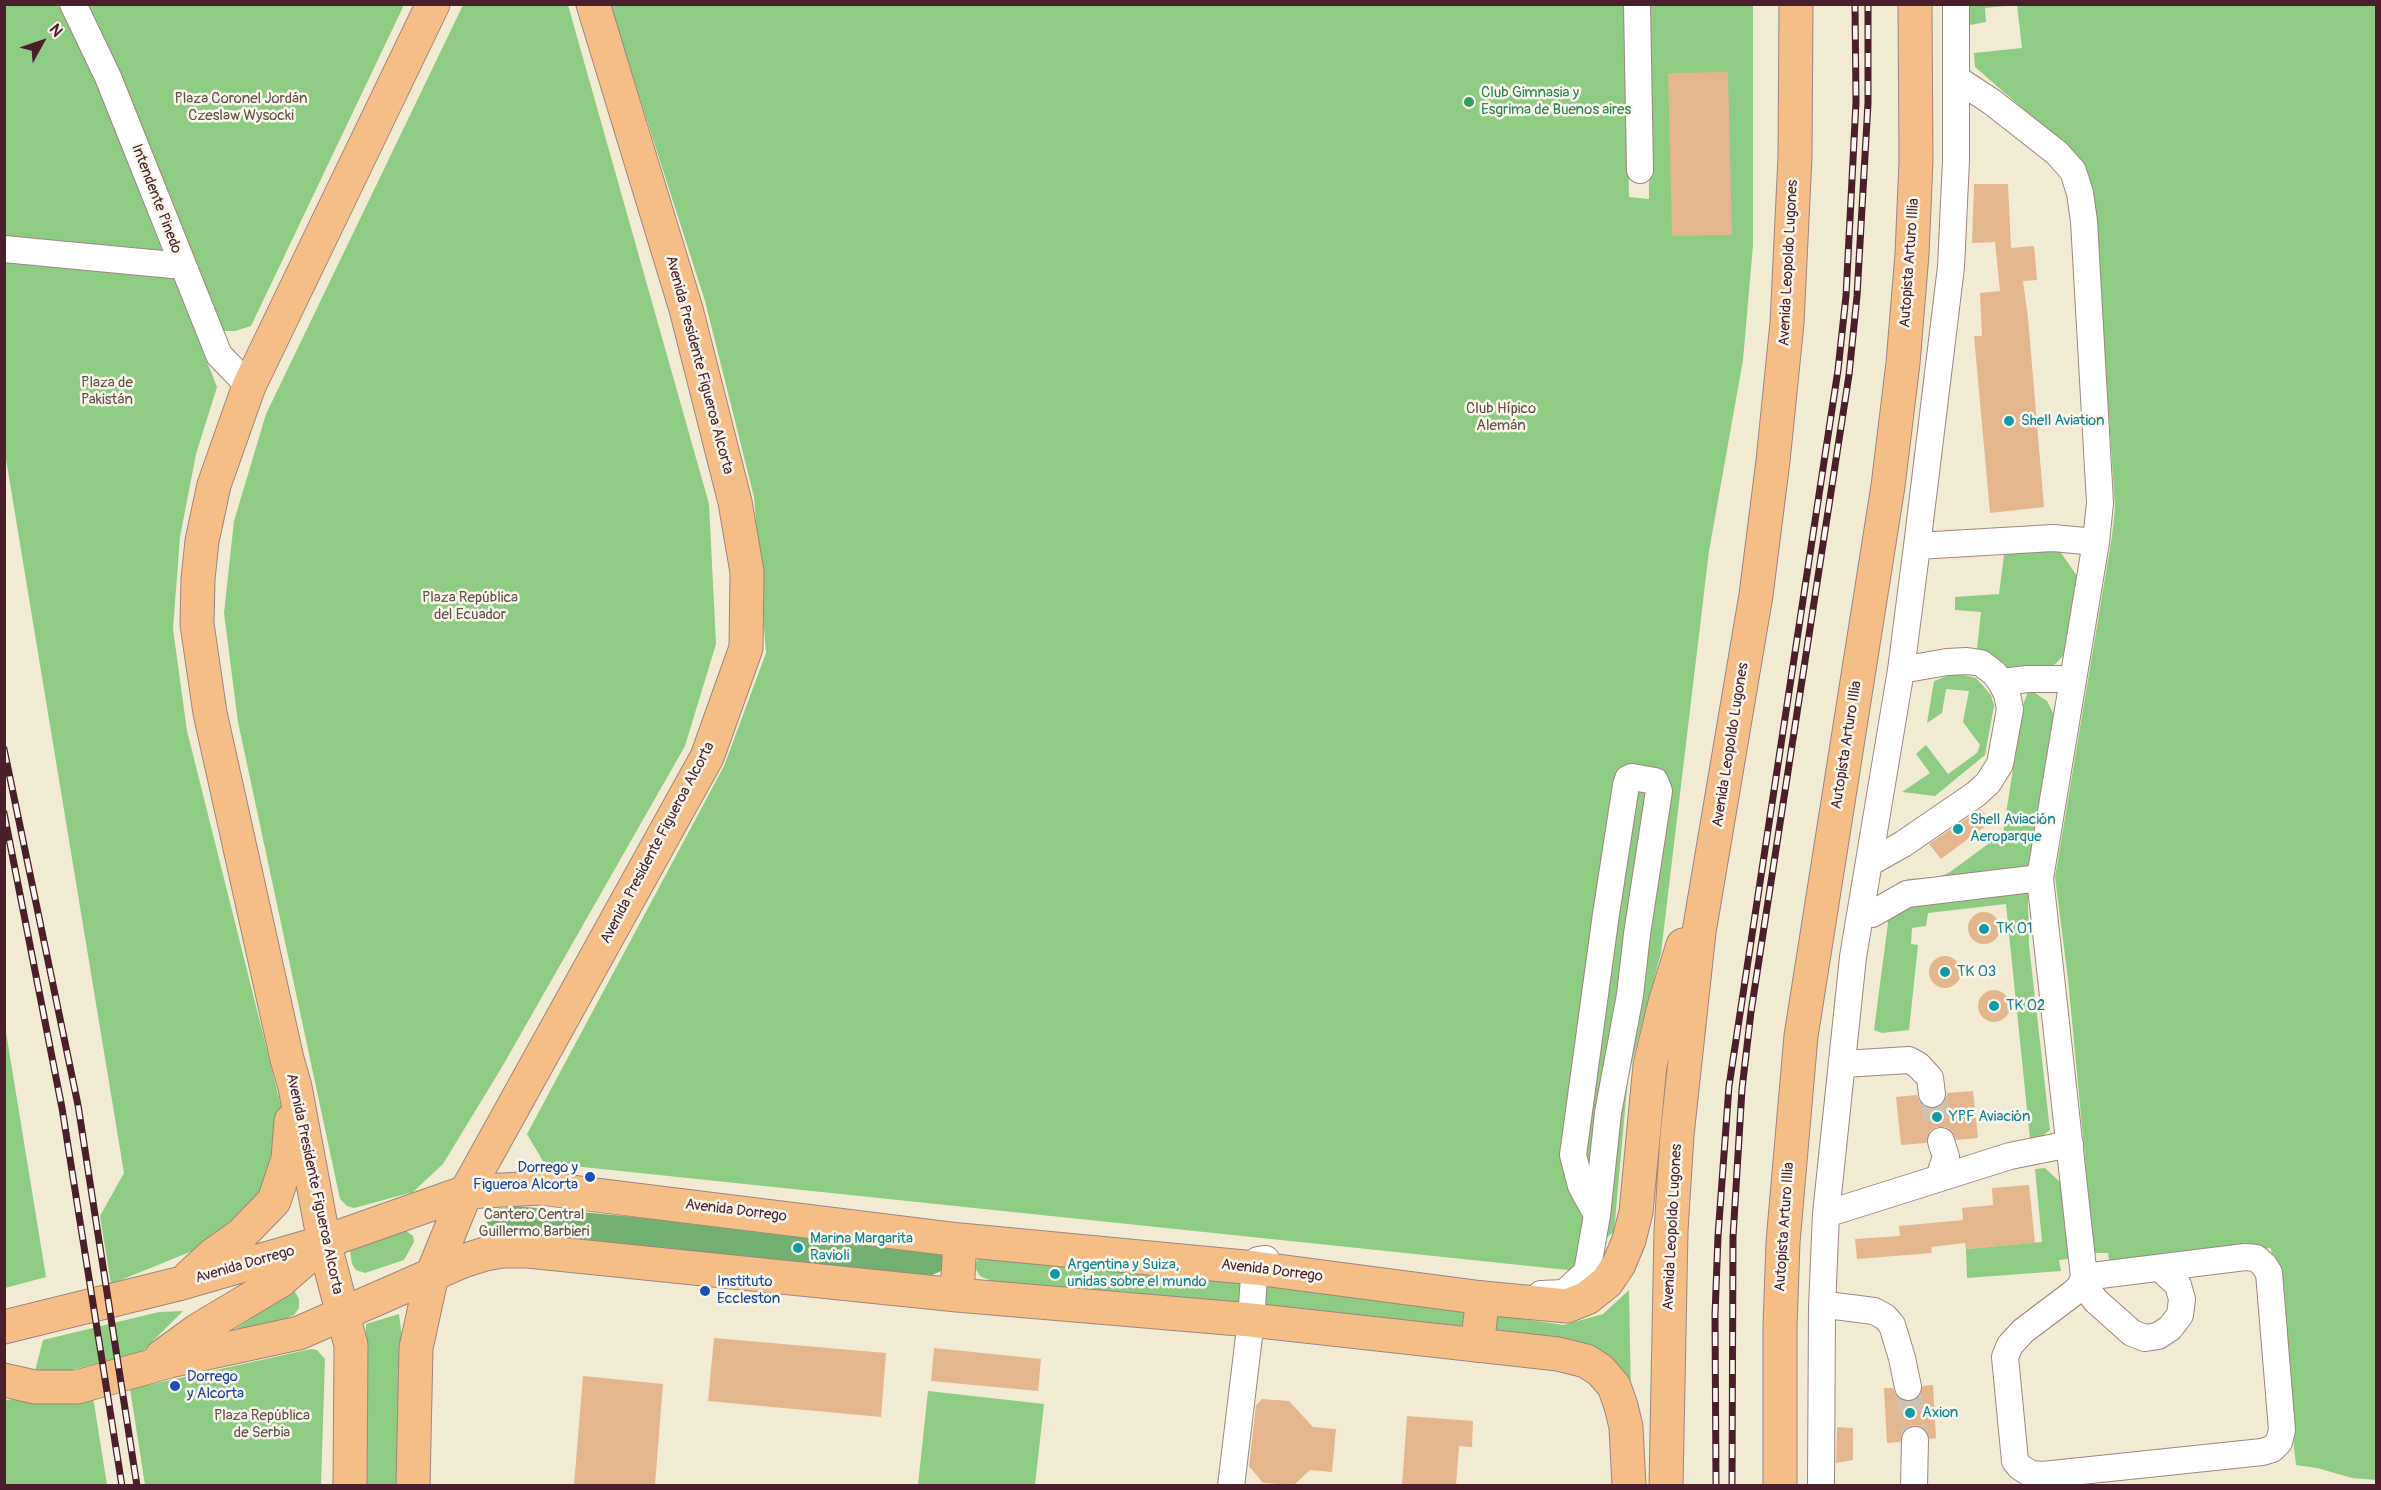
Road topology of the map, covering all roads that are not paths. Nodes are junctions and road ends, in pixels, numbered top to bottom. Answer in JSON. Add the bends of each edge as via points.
{"nodes":[{"id":1,"x":73,"y":4,"type":"edge"},
{"id":2,"x":433,"y":4,"type":"edge"},
{"id":3,"x":593,"y":4,"type":"edge"},
{"id":4,"x":1637,"y":4,"type":"edge"},
{"id":5,"x":1796,"y":4,"type":"edge"},
{"id":6,"x":1915,"y":4,"type":"edge"},
{"id":7,"x":1956,"y":4,"type":"edge"},
{"id":8,"x":1957,"y":79,"type":"junction"},
{"id":9,"x":1640,"y":170,"type":"dead end"},
{"id":10,"x":4,"y":249,"type":"edge"},
{"id":11,"x":183,"y":266,"type":"junction"},
{"id":12,"x":249,"y":386,"type":"junction"},
{"id":13,"x":2096,"y":542,"type":"junction"},
{"id":14,"x":1917,"y":546,"type":"junction"},
{"id":15,"x":1901,"y":670,"type":"junction"},
{"id":16,"x":2072,"y":679,"type":"junction"},
{"id":17,"x":2001,"y":682,"type":"junction"},
{"id":18,"x":1713,"y":852,"type":"junction"},
{"id":19,"x":1871,"y":862,"type":"junction"},
{"id":20,"x":2040,"y":878,"type":"junction"},
{"id":21,"x":1861,"y":913,"type":"junction"},
{"id":22,"x":1843,"y":1064,"type":"junction"},
{"id":23,"x":295,"y":1087,"type":"junction"},
{"id":24,"x":1932,"y":1094,"type":"tunnel mouth"},
{"id":25,"x":1941,"y":1141,"type":"tunnel mouth"},
{"id":26,"x":2070,"y":1143,"type":"junction"},
{"id":27,"x":1939,"y":1177,"type":"junction"},
{"id":28,"x":466,"y":1192,"type":"junction"},
{"id":29,"x":1826,"y":1214,"type":"junction"},
{"id":30,"x":1597,"y":1215,"type":"junction"},
{"id":31,"x":960,"y":1239,"type":"junction"},
{"id":32,"x":324,"y":1242,"type":"junction"},
{"id":33,"x":1255,"y":1268,"type":"junction"},
{"id":34,"x":2160,"y":1268,"type":"junction"},
{"id":35,"x":432,"y":1275,"type":"junction"},
{"id":36,"x":2084,"y":1278,"type":"junction"},
{"id":37,"x":183,"y":1283,"type":"junction"},
{"id":38,"x":957,"y":1295,"type":"junction"},
{"id":39,"x":1483,"y":1298,"type":"junction"},
{"id":40,"x":1822,"y":1307,"type":"junction"},
{"id":41,"x":341,"y":1316,"type":"junction"},
{"id":42,"x":1251,"y":1320,"type":"junction"},
{"id":43,"x":4,"y":1327,"type":"edge"},
{"id":44,"x":1478,"y":1345,"type":"junction"},
{"id":45,"x":148,"y":1367,"type":"junction"},
{"id":46,"x":4,"y":1380,"type":"edge"},
{"id":47,"x":1908,"y":1387,"type":"tunnel mouth"},
{"id":48,"x":1915,"y":1440,"type":"tunnel mouth"},
{"id":49,"x":350,"y":1485,"type":"edge"},
{"id":50,"x":413,"y":1485,"type":"edge"},
{"id":51,"x":1231,"y":1485,"type":"edge"},
{"id":52,"x":1629,"y":1485,"type":"edge"},
{"id":53,"x":1666,"y":1485,"type":"edge"},
{"id":54,"x":1780,"y":1485,"type":"edge"},
{"id":55,"x":1821,"y":1485,"type":"edge"},
{"id":56,"x":1914,"y":1485,"type":"edge"}],
"edges":[{"from":1,"to":11,"type":"street","name":"Intendente Pinedo","via":[[108,77]]},
{"from":2,"to":12,"type":"main road","name":"Avenida Presidente Figueroa Alcorta"},
{"from":3,"to":28,"type":"main road","name":"Avenida Presidente Figueroa Alcorta","via":[[686,309],[735,502],[747,572],[746,648],[707,757]]},
{"from":4,"to":9,"type":"street"},
{"from":5,"to":18,"type":"main road","name":"Avenida Leopoldo Lugones","via":[[1795,157],[1773,462],[1756,595]]},
{"from":6,"to":54,"type":"main road","name":"Autopista Arturo Illia","via":[[1915,173],[1903,363],[1888,486],[1801,1036],[1783,1242]]},
{"from":7,"to":8,"type":"street"},
{"from":8,"to":13,"type":"street","via":[[2057,153],[2073,171],[2080,193],[2100,503]]},
{"from":8,"to":14,"type":"street","via":[[1951,267]]},
{"from":10,"to":11,"type":"street"},
{"from":11,"to":12,"type":"street","name":"Intendente Pinedo","via":[[219,355]]},
{"from":12,"to":23,"type":"main road","name":"Avenida Presidente Figueroa Alcorta","via":[[214,485],[202,541],[197,624],[210,713]]},
{"from":13,"to":14,"type":"street","via":[[2053,538]]},
{"from":13,"to":16,"type":"street"},
{"from":14,"to":15,"type":"street"},
{"from":15,"to":17,"type":"street","via":[[1967,661],[1981,663]]},
{"from":15,"to":19,"type":"street"},
{"from":16,"to":17,"type":"street"},
{"from":16,"to":20,"type":"street"},
{"from":17,"to":19,"type":"street","via":[[2010,708],[2000,764],[1988,783],[1976,795]]},
{"from":18,"to":39,"type":"main road","name":"Avenida Dorrego","via":[[1662,1015],[1646,1090],[1636,1212],[1619,1264],[1607,1282],[1587,1298],[1567,1306]]},
{"from":18,"to":53,"type":"main road","name":"Avenida Leopoldo Lugones","via":[[1699,932],[1677,1135]]},
{"from":19,"to":21,"type":"street"},
{"from":20,"to":21,"type":"street","via":[[1907,894],[1872,914]]},
{"from":20,"to":26,"type":"street"},
{"from":21,"to":22,"type":"street"},
{"from":22,"to":24,"type":"street","via":[[1909,1060],[1930,1078]]},
{"from":22,"to":29,"type":"street"},
{"from":23,"to":32,"type":"main road","name":"Avenida Presidente Figueroa Alcorta"},
{"from":23,"to":37,"type":"main road","via":[[288,1159],[274,1201],[241,1235]]},
{"from":25,"to":27,"type":"street","via":[[1946,1157]]},
{"from":26,"to":27,"type":"street"},
{"from":26,"to":36,"type":"street"},
{"from":27,"to":29,"type":"street"},
{"from":28,"to":31,"type":"main road","name":"Avenida Dorrego","via":[[540,1188],[576,1191]]},
{"from":28,"to":32,"type":"main road","name":"Avenida Dorrego"},
{"from":28,"to":35,"type":"main road","name":"Avenida Presidente Figueroa Alcorta"},
{"from":29,"to":40,"type":"street"},
{"from":30,"to":30,"type":"street","via":[[1608,1113],[1630,995],[1659,791],[1655,782],[1632,777],[1624,796],[1573,1155],[1581,1186]]},
{"from":30,"to":33,"type":"street","via":[[1587,1272],[1564,1293],[1526,1294],[1263,1259],[1258,1260]]},
{"from":31,"to":33,"type":"main road","name":"Avenida Dorrego"},
{"from":31,"to":38,"type":"main road"},
{"from":32,"to":37,"type":"main road","name":"Avenida Dorrego"},
{"from":32,"to":41,"type":"main road","name":"Avenida Presidente Figueroa Alcorta"},
{"from":32,"to":45,"type":"main road","via":[[280,1281],[198,1330]]},
{"from":33,"to":39,"type":"main road","name":"Avenida Dorrego"},
{"from":33,"to":42,"type":"street"},
{"from":34,"to":36,"type":"street"},
{"from":34,"to":36,"type":"street","via":[[2178,1285],[2180,1315],[2158,1336],[2145,1338],[2132,1333],[2096,1301]]},
{"from":34,"to":36,"type":"street","via":[[2245,1257],[2256,1258],[2269,1273],[2282,1430],[2272,1449],[2043,1475],[2020,1467],[2015,1461],[2006,1357],[2010,1345],[2072,1294]]},
{"from":35,"to":38,"type":"main road","via":[[485,1254],[528,1251]]},
{"from":35,"to":41,"type":"main road"},
{"from":35,"to":50,"type":"main road","name":"Avenida Presidente Figueroa Alcorta","via":[[416,1348]]},
{"from":37,"to":43,"type":"main road","name":"Avenida Dorrego"},
{"from":38,"to":42,"type":"main road"},
{"from":39,"to":44,"type":"main road"},
{"from":40,"to":47,"type":"street","via":[[1874,1311],[1885,1317],[1892,1325]]},
{"from":40,"to":55,"type":"street"},
{"from":41,"to":45,"type":"main road","via":[[299,1333]]},
{"from":41,"to":49,"type":"main road","name":"Avenida Presidente Figueroa Alcorta","via":[[351,1345]]},
{"from":42,"to":44,"type":"main road"},
{"from":42,"to":51,"type":"street"},
{"from":44,"to":52,"type":"main road","via":[[1558,1354],[1586,1361],[1600,1370],[1614,1386],[1621,1406]]},
{"from":45,"to":46,"type":"main road","via":[[76,1388],[35,1387]]},
{"from":48,"to":56,"type":"street"}]}
